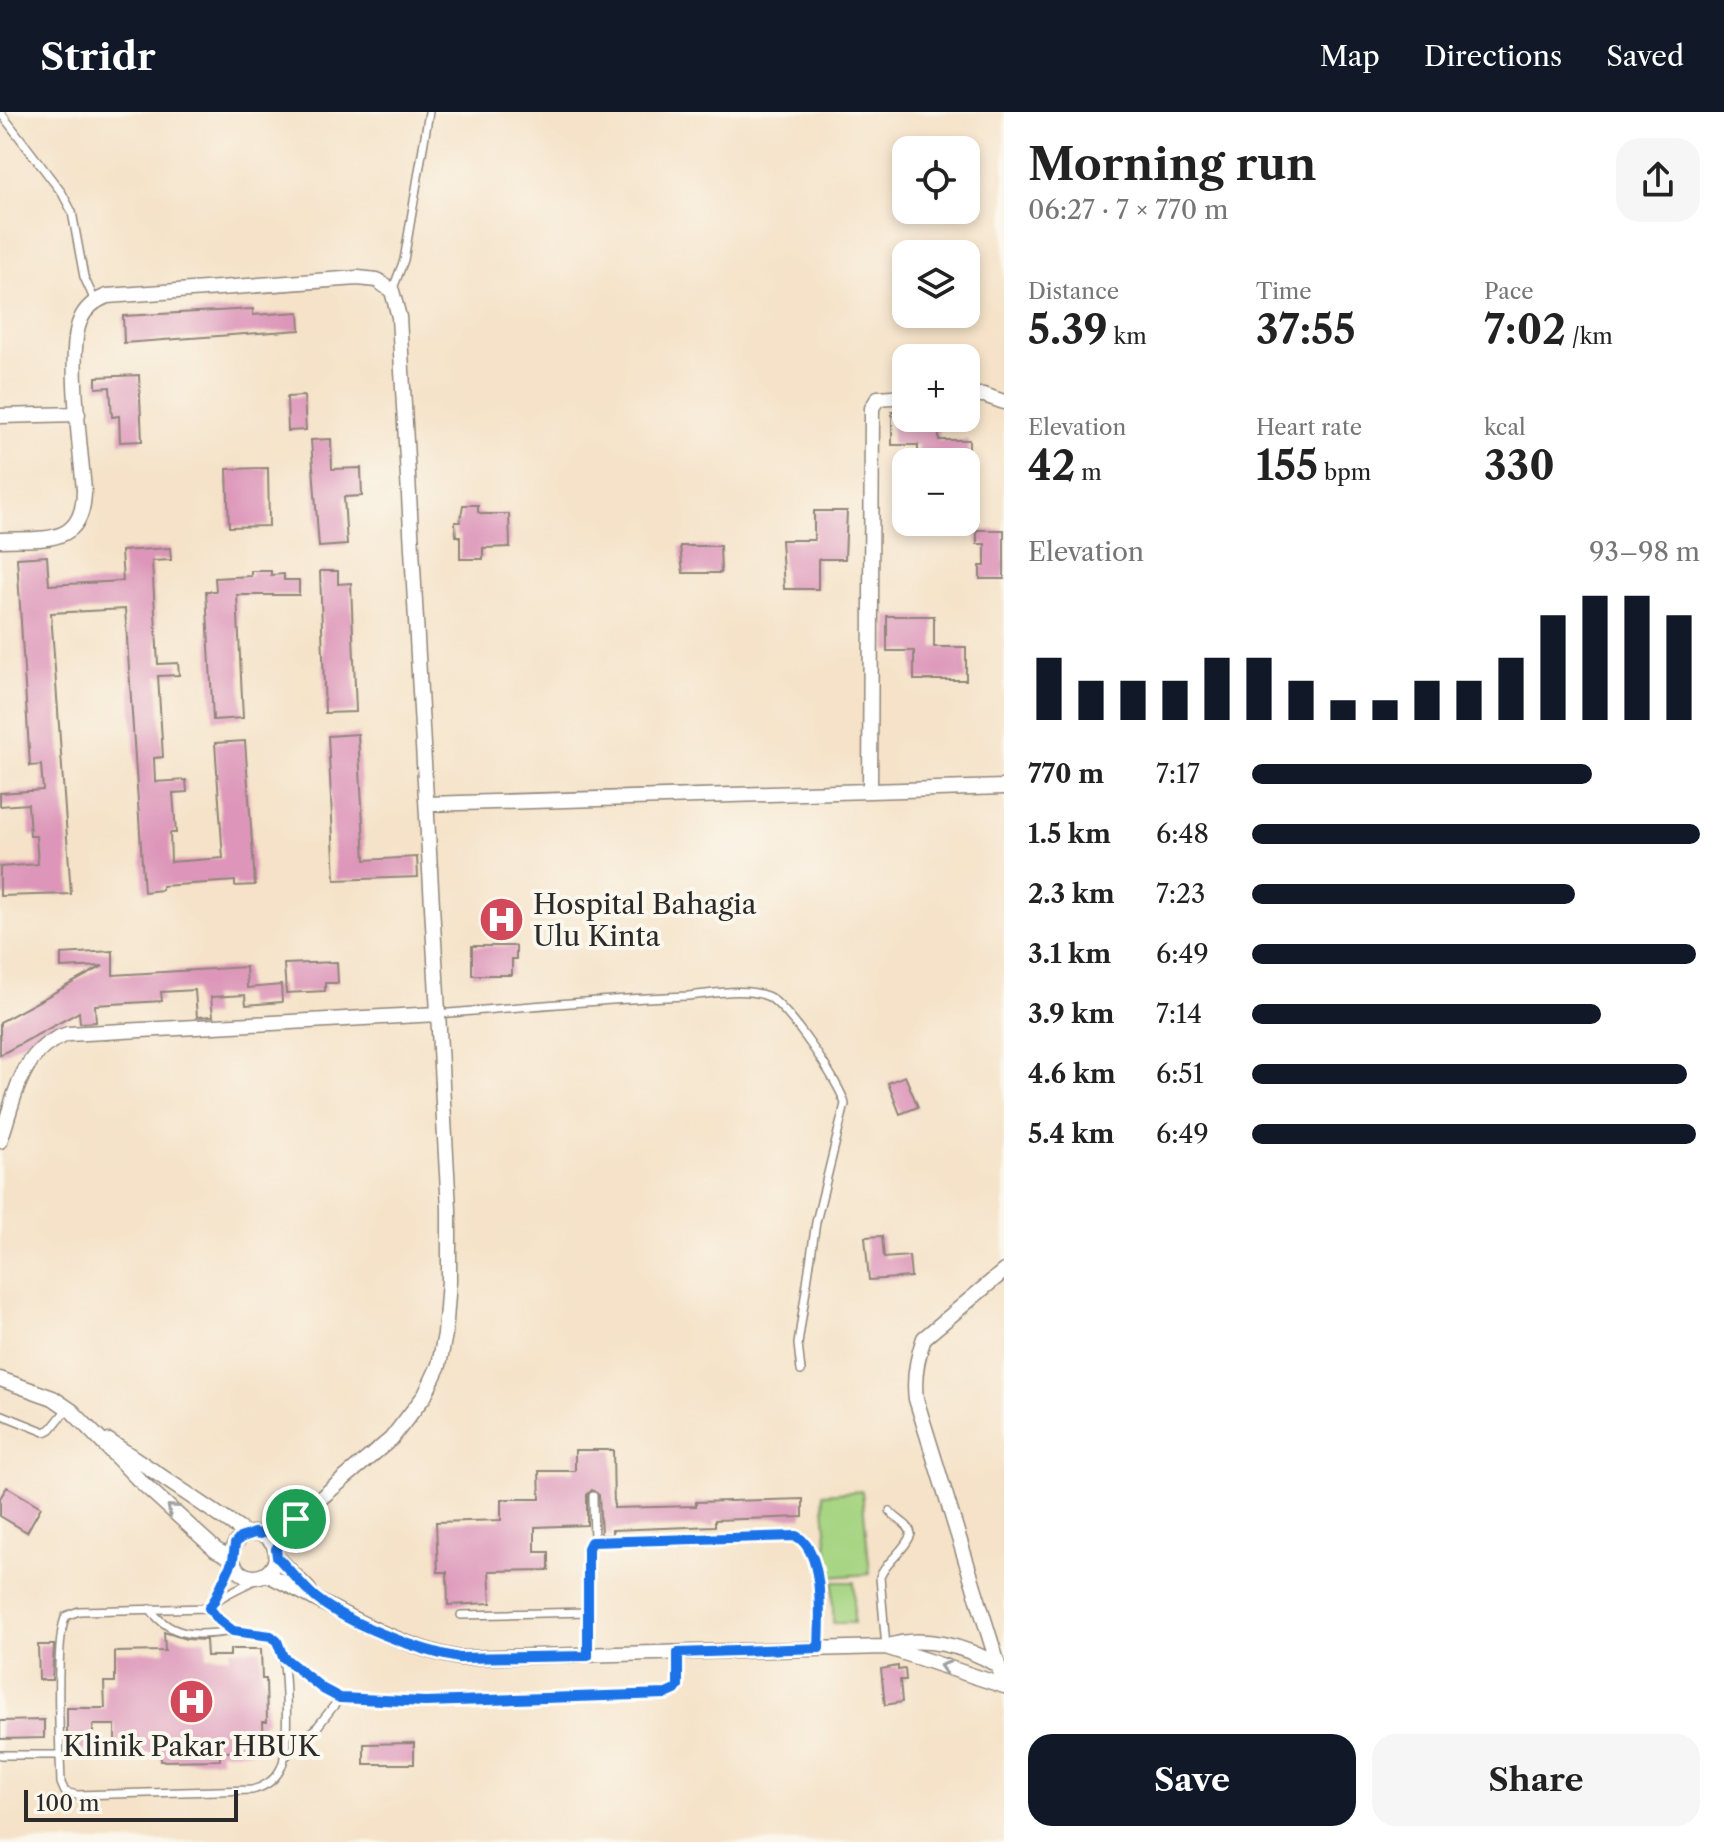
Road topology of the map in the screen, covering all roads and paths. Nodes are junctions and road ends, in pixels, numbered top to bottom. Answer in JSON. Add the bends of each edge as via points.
{"nodes":[{"id":1,"x":0,"y":112,"type":"edge"},
{"id":2,"x":429,"y":112,"type":"edge"},
{"id":3,"x":392,"y":291,"type":"junction"},
{"id":4,"x":95,"y":301,"type":"junction"},
{"id":5,"x":980,"y":395,"type":"edge"},
{"id":6,"x":892,"y":397,"type":"edge"},
{"id":7,"x":1004,"y":402,"type":"edge"},
{"id":8,"x":78,"y":414,"type":"junction"},
{"id":9,"x":0,"y":416,"type":"edge"},
{"id":10,"x":0,"y":540,"type":"edge"},
{"id":11,"x":1004,"y":787,"type":"edge"},
{"id":12,"x":870,"y":789,"type":"junction"},
{"id":13,"x":427,"y":804,"type":"junction"},
{"id":14,"x":437,"y":1014,"type":"junction"},
{"id":15,"x":0,"y":1141,"type":"edge"},
{"id":16,"x":1004,"y":1271,"type":"edge"},
{"id":17,"x":801,"y":1371,"type":"dead end"},
{"id":18,"x":0,"y":1379,"type":"edge"},
{"id":19,"x":68,"y":1408,"type":"junction"},
{"id":20,"x":0,"y":1414,"type":"edge"},
{"id":21,"x":85,"y":1425,"type":"junction"},
{"id":22,"x":593,"y":1496,"type":"dead end"},
{"id":23,"x":890,"y":1511,"type":"dead end"},
{"id":24,"x":296,"y":1519,"type":"junction"},
{"id":25,"x":254,"y":1534,"type":"junction"},
{"id":26,"x":594,"y":1542,"type":"junction"},
{"id":27,"x":276,"y":1553,"type":"junction"},
{"id":28,"x":232,"y":1559,"type":"junction"},
{"id":29,"x":263,"y":1575,"type":"junction"},
{"id":30,"x":314,"y":1596,"type":"junction"},
{"id":31,"x":212,"y":1605,"type":"junction"},
{"id":32,"x":150,"y":1609,"type":"junction"},
{"id":33,"x":588,"y":1612,"type":"junction"},
{"id":34,"x":461,"y":1615,"type":"dead end"},
{"id":35,"x":983,"y":1619,"type":"junction"},
{"id":36,"x":233,"y":1631,"type":"junction"},
{"id":37,"x":886,"y":1647,"type":"junction"},
{"id":38,"x":819,"y":1648,"type":"junction"},
{"id":39,"x":964,"y":1649,"type":"junction"},
{"id":40,"x":678,"y":1653,"type":"junction"},
{"id":41,"x":588,"y":1656,"type":"junction"},
{"id":42,"x":283,"y":1657,"type":"junction"},
{"id":43,"x":997,"y":1665,"type":"junction"},
{"id":44,"x":1004,"y":1685,"type":"edge"},
{"id":45,"x":340,"y":1698,"type":"junction"},
{"id":46,"x":1,"y":1755,"type":"edge"},
{"id":47,"x":60,"y":1755,"type":"junction"},
{"id":48,"x":285,"y":1757,"type":"junction"}],
"edges":[{"from":1,"to":4,"type":"lane","via":[[67,203]]},
{"from":2,"to":3,"type":"lane","via":[[404,260]]},
{"from":3,"to":4,"type":"street","via":[[377,280],[358,278]]},
{"from":3,"to":13,"type":"street","via":[[399,317]]},
{"from":4,"to":8,"type":"street","via":[[75,336]]},
{"from":5,"to":7,"type":"street"},
{"from":6,"to":12,"type":"street","via":[[878,398],[872,408]]},
{"from":8,"to":9,"type":"street"},
{"from":8,"to":10,"type":"street","via":[[84,502],[77,524],[59,536]]},
{"from":11,"to":12,"type":"street"},
{"from":12,"to":13,"type":"street"},
{"from":13,"to":14,"type":"street"},
{"from":14,"to":15,"type":"street","via":[[68,1034],[50,1041],[25,1067]]},
{"from":14,"to":17,"type":"lane","via":[[745,993],[768,996],[783,1007],[845,1104],[816,1222],[798,1344]]},
{"from":14,"to":24,"type":"street","via":[[449,1209],[448,1306],[439,1365],[425,1395],[391,1439]]},
{"from":16,"to":35,"type":"street","via":[[924,1338],[914,1379]]},
{"from":18,"to":19,"type":"street"},
{"from":19,"to":20,"type":"lane","via":[[45,1432]]},
{"from":19,"to":21,"type":"street"},
{"from":21,"to":25,"type":"street"},
{"from":28,"to":21,"type":"street","one_way":true,"via":[[139,1480]]},
{"from":22,"to":26,"type":"lane"},
{"from":23,"to":37,"type":"lane","via":[[911,1534],[880,1577]]},
{"from":24,"to":25,"type":"street"},
{"from":24,"to":27,"type":"street"},
{"from":25,"to":27,"type":"street","via":[[273,1542]]},
{"from":25,"to":28,"type":"street","via":[[235,1544]]},
{"from":26,"to":33,"type":"lane","via":[[588,1548]]},
{"from":26,"to":38,"type":"lane","via":[[796,1536],[815,1562]]},
{"from":27,"to":29,"type":"street","via":[[271,1570]]},
{"from":27,"to":30,"type":"street"},
{"from":28,"to":29,"type":"street","via":[[243,1574]]},
{"from":28,"to":31,"type":"lane"},
{"from":29,"to":30,"type":"street"},
{"from":29,"to":31,"type":"lane"},
{"from":30,"to":41,"type":"street","via":[[373,1628],[439,1654],[477,1659]]},
{"from":31,"to":32,"type":"lane"},
{"from":31,"to":36,"type":"lane"},
{"from":32,"to":36,"type":"lane","via":[[160,1624],[178,1632]]},
{"from":32,"to":47,"type":"lane","via":[[72,1612],[63,1621]]},
{"from":33,"to":34,"type":"lane"},
{"from":33,"to":41,"type":"lane"},
{"from":35,"to":39,"type":"street"},
{"from":35,"to":43,"type":"street"},
{"from":36,"to":42,"type":"lane","via":[[271,1636]]},
{"from":37,"to":38,"type":"street"},
{"from":37,"to":39,"type":"street","via":[[912,1641]]},
{"from":44,"to":37,"type":"street","one_way":true},
{"from":38,"to":40,"type":"street"},
{"from":39,"to":43,"type":"street"},
{"from":40,"to":41,"type":"street"},
{"from":40,"to":45,"type":"lane","via":[[678,1686],[666,1694],[425,1702]]},
{"from":42,"to":45,"type":"lane"},
{"from":42,"to":48,"type":"lane"},
{"from":43,"to":44,"type":"street"},
{"from":45,"to":48,"type":"lane"},
{"from":46,"to":47,"type":"lane"},
{"from":47,"to":48,"type":"lane","via":[[62,1788],[77,1795],[252,1790],[273,1780]]}]}
